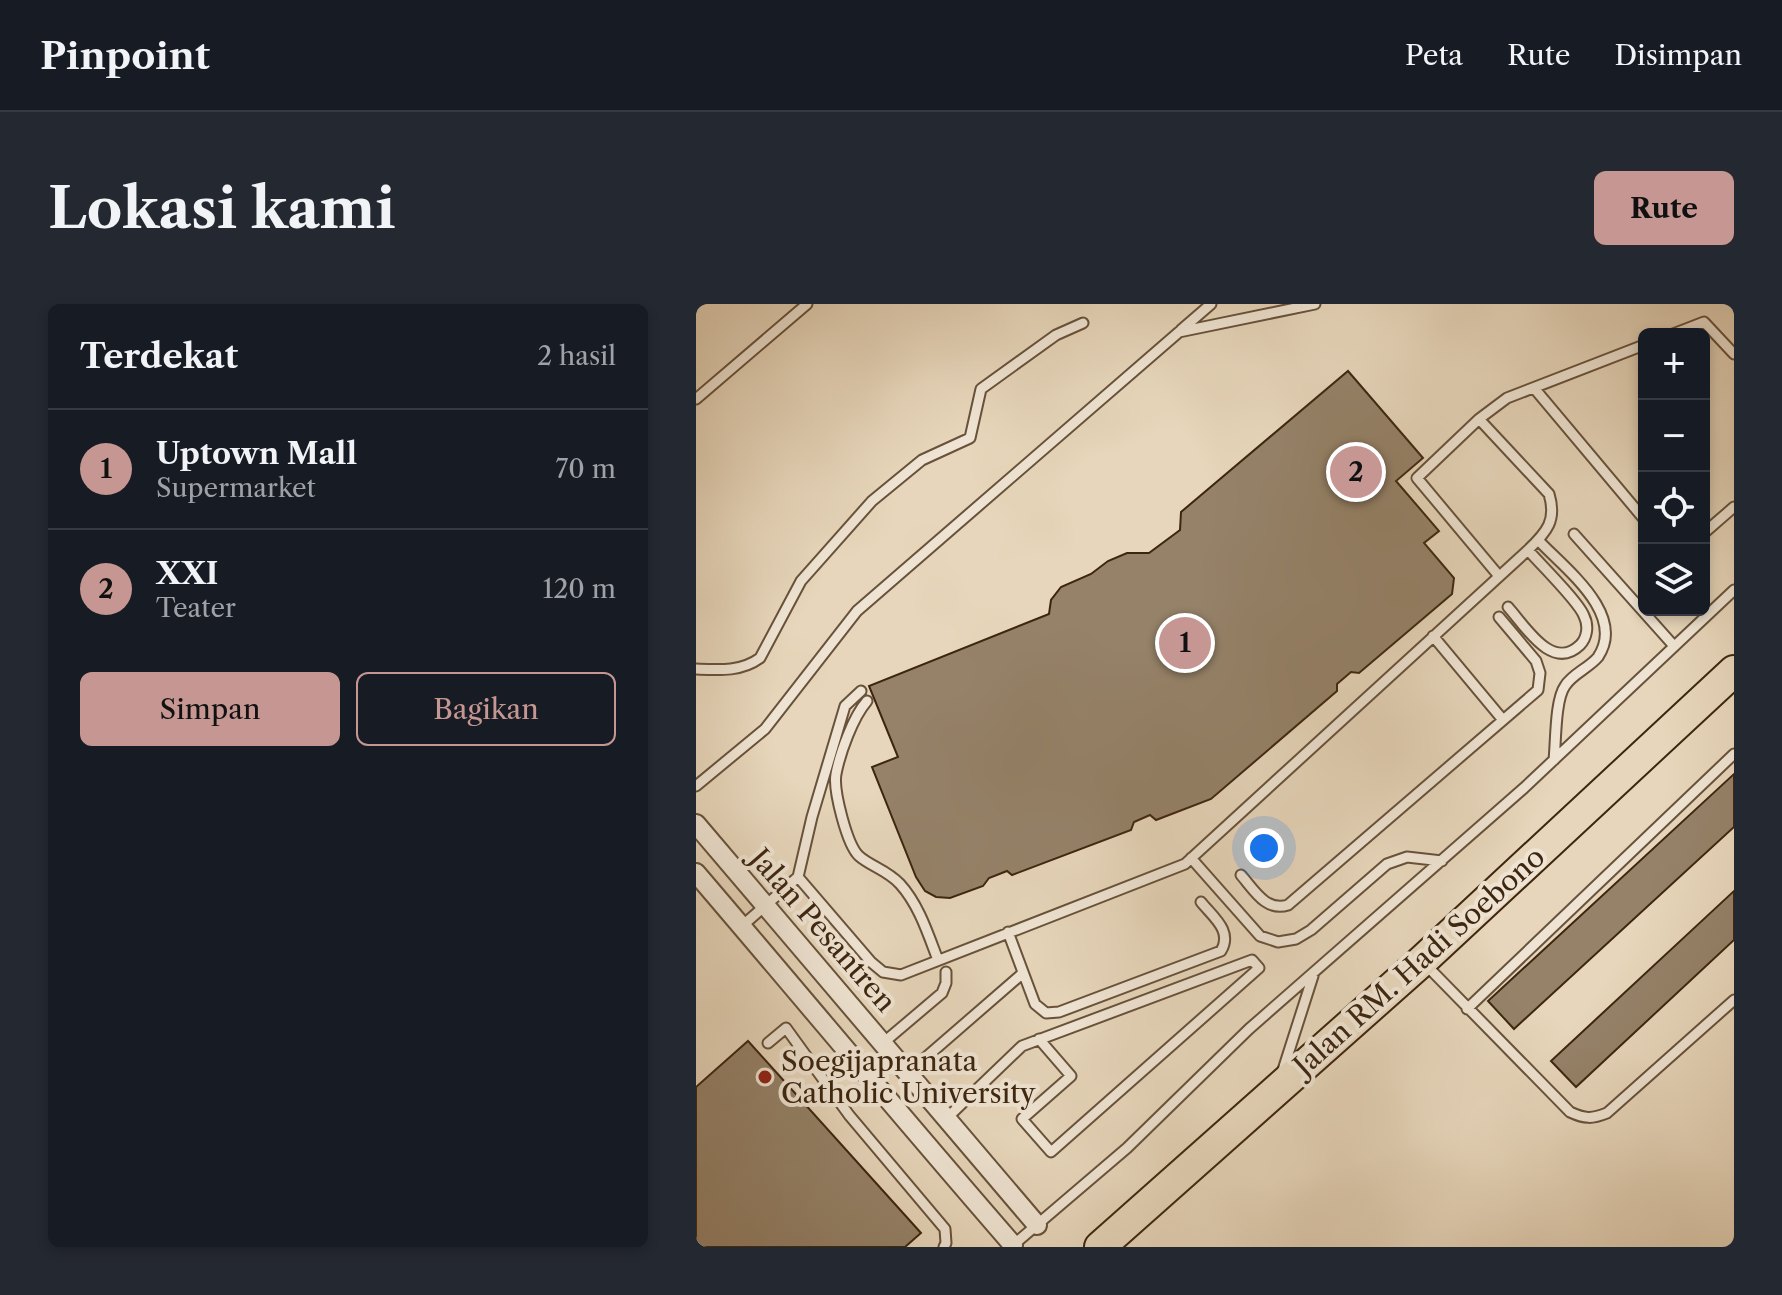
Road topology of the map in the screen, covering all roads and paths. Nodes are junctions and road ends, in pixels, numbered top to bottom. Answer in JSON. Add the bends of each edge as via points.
{"nodes":[{"id":1,"x":807,"y":304,"type":"edge"},
{"id":2,"x":1211,"y":304,"type":"edge"},
{"id":3,"x":1315,"y":304,"type":"edge"},
{"id":4,"x":1083,"y":323,"type":"dead end"},
{"id":5,"x":1688,"y":328,"type":"edge"},
{"id":6,"x":1710,"y":328,"type":"edge"},
{"id":7,"x":1710,"y":328,"type":"edge"},
{"id":8,"x":1179,"y":332,"type":"junction"},
{"id":9,"x":1638,"y":347,"type":"edge"},
{"id":10,"x":1734,"y":354,"type":"edge"},
{"id":11,"x":1534,"y":388,"type":"junction"},
{"id":12,"x":696,"y":399,"type":"edge"},
{"id":13,"x":1479,"y":419,"type":"junction"},
{"id":14,"x":1734,"y":507,"type":"edge"},
{"id":15,"x":1638,"y":512,"type":"edge"},
{"id":16,"x":1710,"y":528,"type":"edge"},
{"id":17,"x":1574,"y":534,"type":"dead end"},
{"id":18,"x":1538,"y":540,"type":"junction"},
{"id":19,"x":1528,"y":550,"type":"junction"},
{"id":20,"x":1499,"y":576,"type":"junction"},
{"id":21,"x":1734,"y":590,"type":"edge"},
{"id":22,"x":1508,"y":607,"type":"dead end"},
{"id":23,"x":1499,"y":617,"type":"dead end"},
{"id":24,"x":1433,"y":636,"type":"junction"},
{"id":25,"x":1674,"y":646,"type":"junction"},
{"id":26,"x":696,"y":669,"type":"edge"},
{"id":27,"x":1734,"y":671,"type":"edge"},
{"id":28,"x":861,"y":691,"type":"dead end"},
{"id":29,"x":867,"y":701,"type":"dead end"},
{"id":30,"x":1503,"y":720,"type":"junction"},
{"id":31,"x":1734,"y":754,"type":"edge"},
{"id":32,"x":1554,"y":760,"type":"junction"},
{"id":33,"x":696,"y":786,"type":"edge"},
{"id":34,"x":696,"y":824,"type":"edge"},
{"id":35,"x":1191,"y":858,"type":"junction"},
{"id":36,"x":1442,"y":861,"type":"junction"},
{"id":37,"x":696,"y":873,"type":"edge"},
{"id":38,"x":1241,"y":875,"type":"dead end"},
{"id":39,"x":798,"y":877,"type":"junction"},
{"id":40,"x":1201,"y":902,"type":"dead end"},
{"id":41,"x":764,"y":906,"type":"junction"},
{"id":42,"x":742,"y":926,"type":"junction"},
{"id":43,"x":1008,"y":932,"type":"junction"},
{"id":44,"x":938,"y":960,"type":"junction"},
{"id":45,"x":1422,"y":961,"type":"junction"},
{"id":46,"x":946,"y":972,"type":"dead end"},
{"id":47,"x":1023,"y":973,"type":"junction"},
{"id":48,"x":1314,"y":973,"type":"junction"},
{"id":49,"x":1734,"y":1000,"type":"edge"},
{"id":50,"x":1467,"y":1009,"type":"junction"},
{"id":51,"x":1039,"y":1039,"type":"junction"},
{"id":52,"x":768,"y":1043,"type":"dead end"},
{"id":53,"x":883,"y":1043,"type":"junction"},
{"id":54,"x":909,"y":1072,"type":"junction"},
{"id":55,"x":1276,"y":1089,"type":"junction"},
{"id":56,"x":882,"y":1094,"type":"junction"},
{"id":57,"x":948,"y":1117,"type":"junction"},
{"id":58,"x":1037,"y":1225,"type":"junction"},
{"id":59,"x":1012,"y":1246,"type":"edge"},
{"id":60,"x":944,"y":1247,"type":"edge"},
{"id":61,"x":1100,"y":1247,"type":"edge"}],
"edges":[{"from":1,"to":12,"type":"lane"},
{"from":2,"to":8,"type":"lane"},
{"from":3,"to":8,"type":"lane"},
{"from":4,"to":26,"type":"lane","via":[[1056,335],[981,389],[970,438],[922,460],[872,501],[801,581],[760,658],[733,669]]},
{"from":5,"to":6,"type":"lane","via":[[1704,322]]},
{"from":7,"to":10,"type":"lane"},
{"from":8,"to":33,"type":"lane","via":[[857,611],[765,729]]},
{"from":9,"to":11,"type":"lane"},
{"from":11,"to":13,"type":"lane","via":[[1507,398]]},
{"from":11,"to":15,"type":"lane"},
{"from":13,"to":18,"type":"lane","via":[[1549,494],[1550,524]]},
{"from":13,"to":20,"type":"lane","via":[[1417,478]]},
{"from":14,"to":16,"type":"lane"},
{"from":17,"to":25,"type":"lane"},
{"from":18,"to":19,"type":"lane"},
{"from":18,"to":32,"type":"lane","via":[[1599,606],[1606,626],[1597,658],[1565,686]]},
{"from":19,"to":20,"type":"lane"},
{"from":19,"to":22,"type":"lane","via":[[1584,615],[1583,642],[1558,655],[1546,650]]},
{"from":20,"to":24,"type":"lane"},
{"from":21,"to":25,"type":"lane"},
{"from":23,"to":30,"type":"lane","via":[[1540,673],[1538,690]]},
{"from":24,"to":30,"type":"lane"},
{"from":24,"to":35,"type":"lane"},
{"from":25,"to":32,"type":"lane"},
{"from":27,"to":45,"type":"main road","name":"Jalan RM. Hadi Soebono"},
{"from":28,"to":39,"type":"lane","via":[[845,706]]},
{"from":29,"to":44,"type":"lane","via":[[835,776],[849,839],[859,856],[900,884],[921,916]]},
{"from":30,"to":38,"type":"lane","via":[[1288,905],[1268,906]]},
{"from":31,"to":50,"type":"lane"},
{"from":32,"to":36,"type":"lane"},
{"from":34,"to":41,"type":"street","name":"Jalan Pesantren"},
{"from":35,"to":36,"type":"lane","via":[[1260,936],[1278,942],[1311,930],[1387,864],[1407,857]]},
{"from":35,"to":43,"type":"lane"},
{"from":36,"to":48,"type":"lane"},
{"from":37,"to":42,"type":"street","name":"Jalan Pesantren"},
{"from":39,"to":41,"type":"lane"},
{"from":39,"to":44,"type":"lane","via":[[883,972],[901,975]]},
{"from":40,"to":47,"type":"lane","via":[[1225,931],[1227,942],[1221,951],[1059,1012],[1046,1013],[1035,1004]]},
{"from":41,"to":42,"type":"lane"},
{"from":41,"to":53,"type":"street","name":"Jalan Pesantren"},
{"from":42,"to":56,"type":"street","name":"Jalan Pesantren"},
{"from":43,"to":44,"type":"lane"},
{"from":43,"to":47,"type":"lane"},
{"from":45,"to":50,"type":"lane"},
{"from":45,"to":55,"type":"main road","name":"Jalan RM. Hadi Soebono"},
{"from":46,"to":53,"type":"lane","via":[[942,993]]},
{"from":47,"to":54,"type":"lane"},
{"from":48,"to":55,"type":"lane"},
{"from":48,"to":58,"type":"lane"},
{"from":49,"to":50,"type":"lane","via":[[1607,1113],[1593,1119],[1570,1112]]},
{"from":51,"to":51,"type":"lane","via":[[1071,1076],[1022,1119],[1051,1152],[1259,968],[1252,960]]},
{"from":51,"to":57,"type":"lane","via":[[1022,1046]]},
{"from":52,"to":60,"type":"lane","via":[[786,1028],[841,1106],[945,1229]]},
{"from":53,"to":54,"type":"street","name":"Jalan Pesantren"},
{"from":54,"to":56,"type":"street"},
{"from":54,"to":57,"type":"street","name":"Jalan Pesantren"},
{"from":55,"to":61,"type":"main road","name":"Jalan RM. Hadi Soebono"},
{"from":56,"to":59,"type":"street","name":"Jalan Pesantren"},
{"from":57,"to":58,"type":"street","name":"Jalan Pesantren"},
{"from":58,"to":59,"type":"lane"}]}
